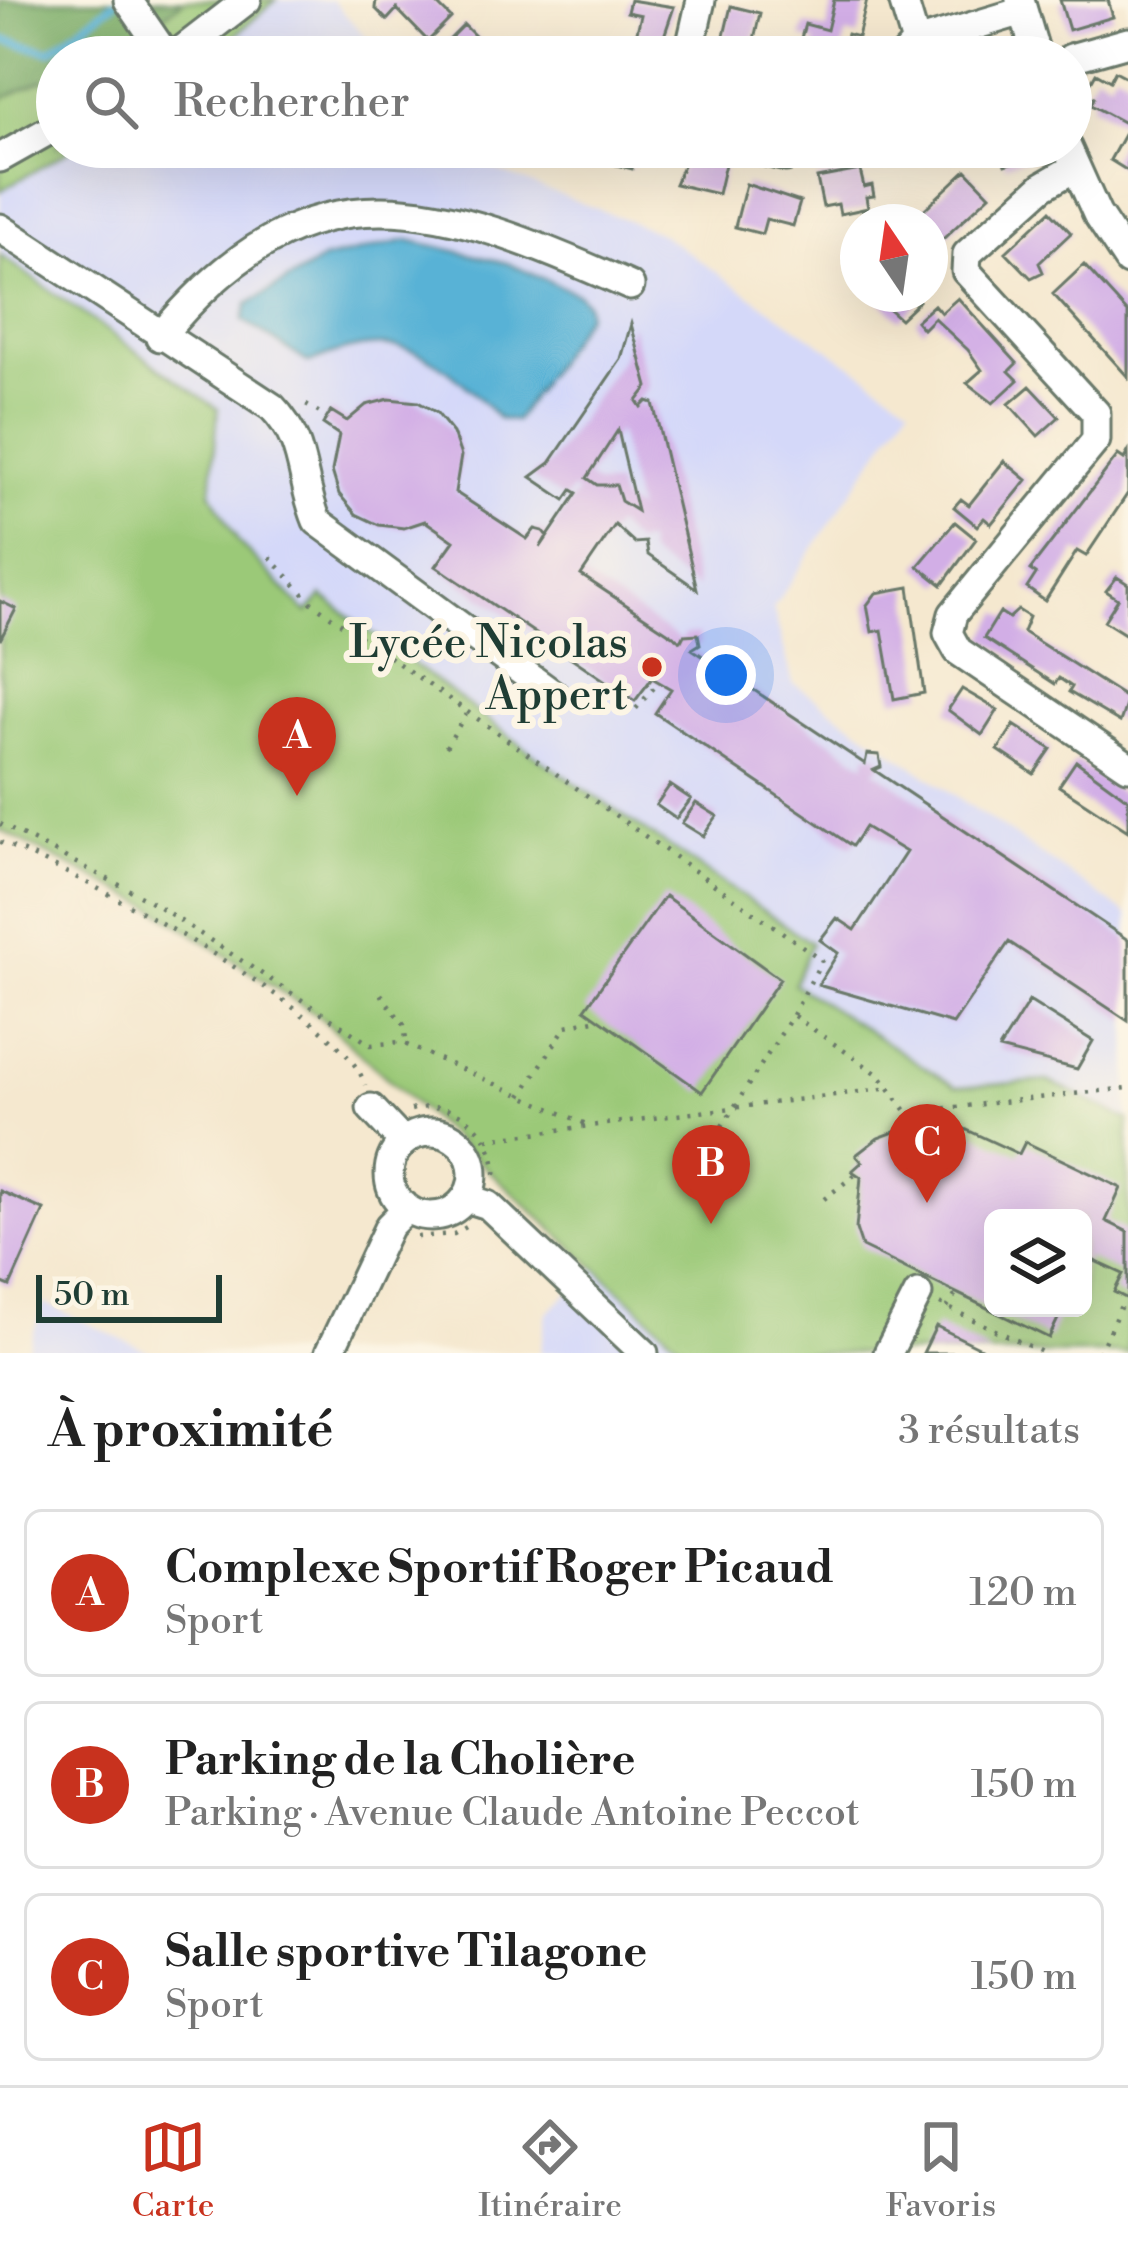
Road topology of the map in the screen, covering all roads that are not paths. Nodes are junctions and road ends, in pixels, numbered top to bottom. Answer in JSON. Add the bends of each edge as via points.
{"nodes":[{"id":1,"x":128,"y":0,"type":"edge"},
{"id":2,"x":247,"y":0,"type":"edge"},
{"id":3,"x":701,"y":0,"type":"edge"},
{"id":4,"x":903,"y":0,"type":"edge"},
{"id":5,"x":1021,"y":5,"type":"edge"},
{"id":6,"x":155,"y":36,"type":"edge"},
{"id":7,"x":198,"y":36,"type":"edge"},
{"id":8,"x":693,"y":36,"type":"edge"},
{"id":9,"x":908,"y":36,"type":"edge"},
{"id":10,"x":945,"y":36,"type":"edge"},
{"id":11,"x":1031,"y":36,"type":"edge"},
{"id":12,"x":1128,"y":42,"type":"edge"},
{"id":13,"x":1092,"y":52,"type":"edge"},
{"id":14,"x":36,"y":138,"type":"edge"},
{"id":15,"x":0,"y":158,"type":"edge"},
{"id":16,"x":1060,"y":168,"type":"edge"},
{"id":17,"x":1076,"y":168,"type":"edge"},
{"id":18,"x":0,"y":228,"type":"edge"},
{"id":19,"x":1128,"y":261,"type":"edge"},
{"id":20,"x":630,"y":286,"type":"dead end"},
{"id":21,"x":160,"y":337,"type":"junction"},
{"id":22,"x":554,"y":695,"type":"dead end"},
{"id":23,"x":1128,"y":766,"type":"edge"},
{"id":24,"x":466,"y":1198,"type":"junction"},
{"id":25,"x":407,"y":1208,"type":"junction"},
{"id":26,"x":919,"y":1294,"type":"road end"},
{"id":27,"x":329,"y":1353,"type":"edge"},
{"id":28,"x":644,"y":1353,"type":"edge"},
{"id":29,"x":888,"y":1353,"type":"edge"}],
"edges":[{"from":1,"to":6,"type":"street"},
{"from":2,"to":7,"type":"street"},
{"from":3,"to":8,"type":"street"},
{"from":4,"to":9,"type":"street"},
{"from":5,"to":10,"type":"street"},
{"from":5,"to":11,"type":"street"},
{"from":12,"to":13,"type":"street"},
{"from":14,"to":15,"type":"street"},
{"from":16,"to":23,"type":"street","via":[[967,254],[966,271],[1096,413],[1096,440],[953,614],[948,633],[958,651]]},
{"from":17,"to":19,"type":"street"},
{"from":18,"to":21,"type":"street"},
{"from":20,"to":21,"type":"street","via":[[470,223],[363,208],[274,235],[213,280]]},
{"from":21,"to":22,"type":"street","via":[[294,429],[304,491],[335,539]]},
{"from":24,"to":25,"type":"street","via":[[436,1215]]},
{"from":24,"to":25,"type":"street","via":[[473,1171],[459,1142],[386,1125],[389,1179]]},
{"from":24,"to":28,"type":"street","via":[[488,1205]]},
{"from":25,"to":27,"type":"street","via":[[389,1226]]},
{"from":26,"to":29,"type":"street"}]}
